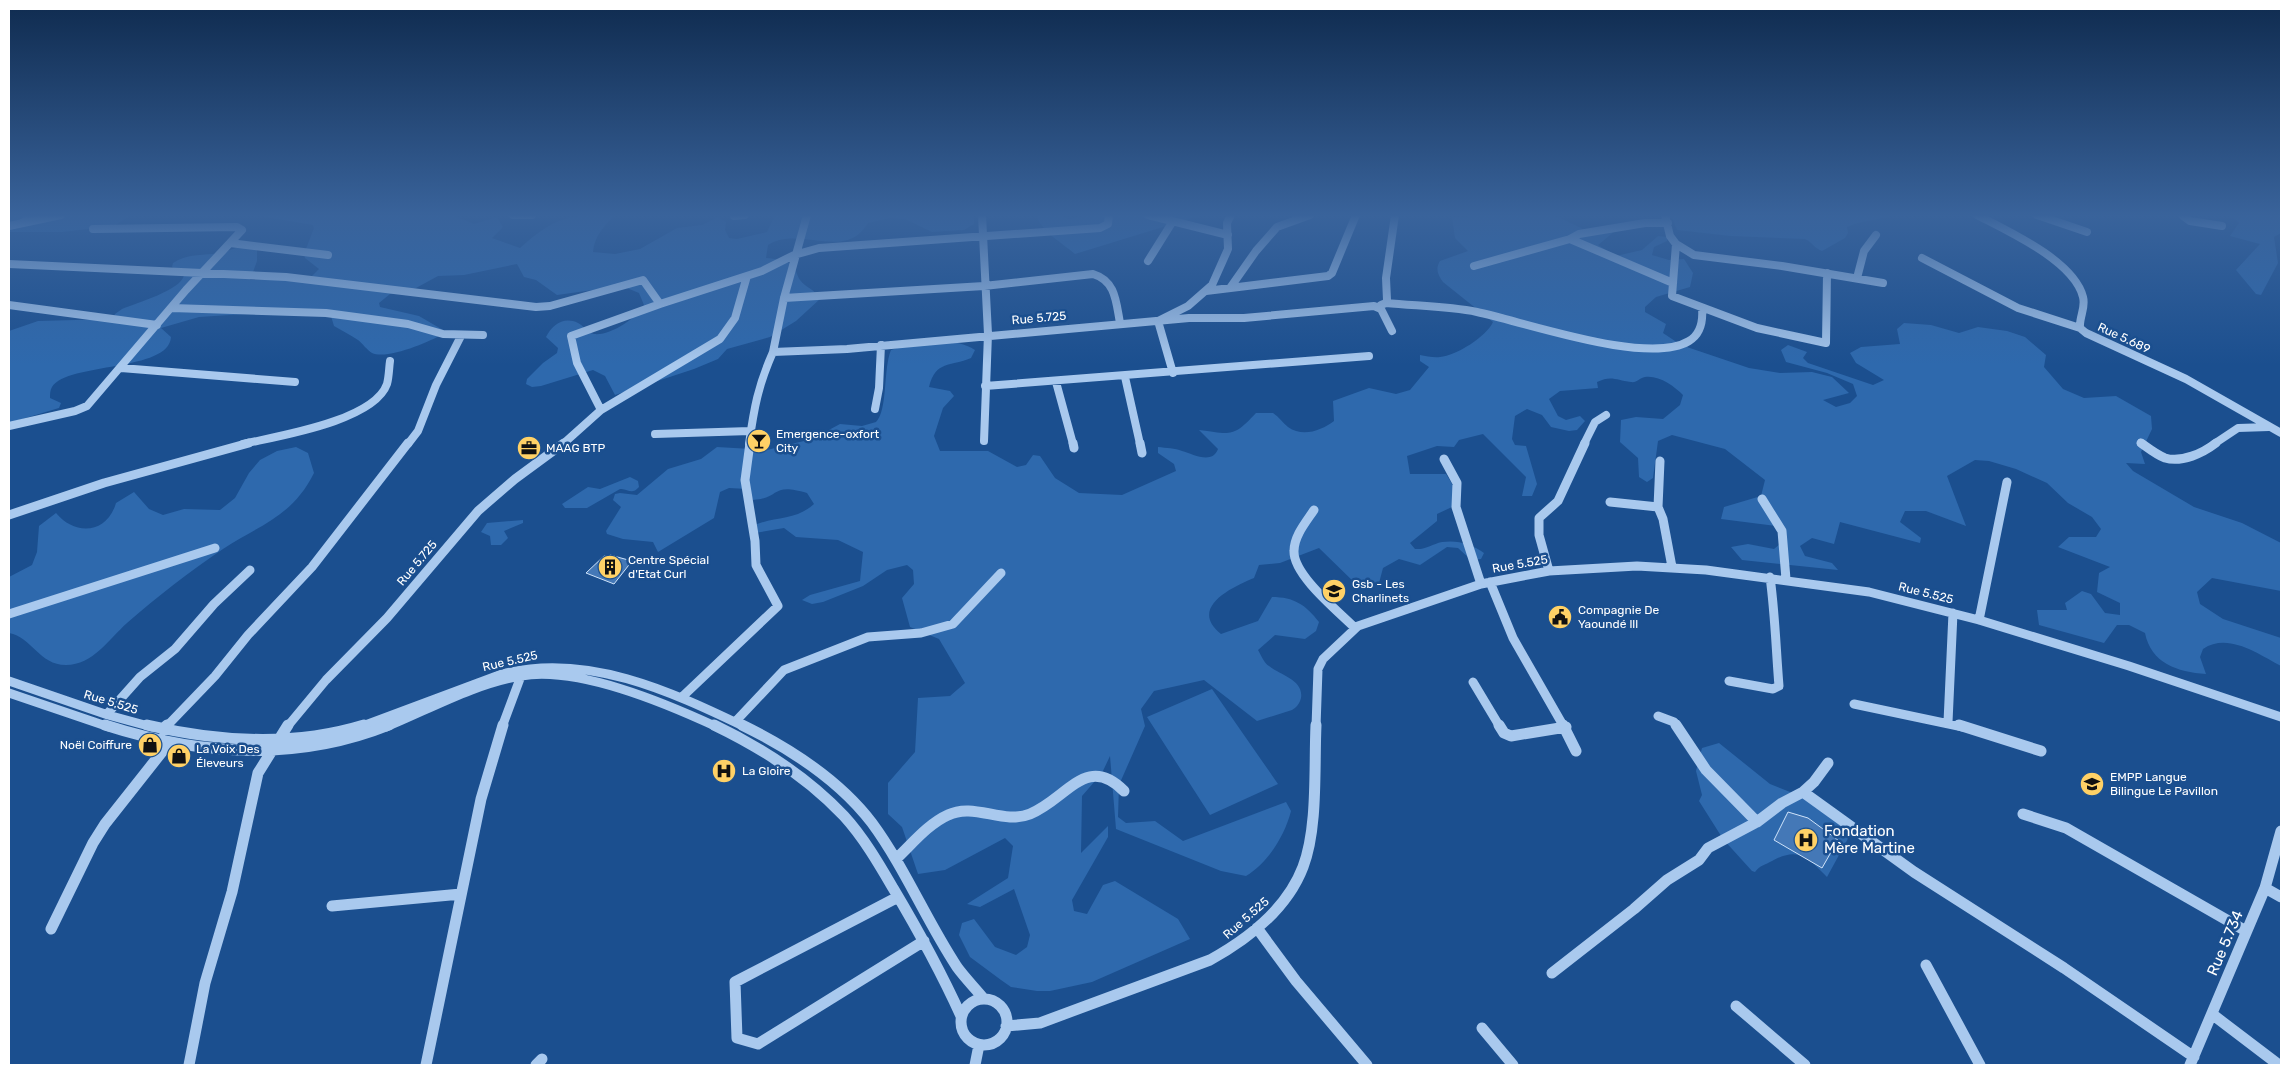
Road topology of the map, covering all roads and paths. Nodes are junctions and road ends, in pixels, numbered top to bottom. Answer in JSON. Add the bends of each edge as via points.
{"nodes":[{"id":1,"x":31,"y":265,"type":"edge"},
{"id":2,"x":209,"y":265,"type":"edge"},
{"id":3,"x":771,"y":265,"type":"edge"},
{"id":4,"x":792,"y":265,"type":"edge"},
{"id":5,"x":983,"y":265,"type":"edge"},
{"id":6,"x":1221,"y":265,"type":"edge"},
{"id":7,"x":1246,"y":265,"type":"edge"},
{"id":8,"x":1335,"y":265,"type":"edge"},
{"id":9,"x":1389,"y":265,"type":"edge"},
{"id":10,"x":1477,"y":265,"type":"edge"},
{"id":11,"x":1633,"y":265,"type":"edge"},
{"id":12,"x":1674,"y":265,"type":"edge"},
{"id":13,"x":1764,"y":265,"type":"edge"},
{"id":14,"x":1860,"y":265,"type":"edge"},
{"id":15,"x":1935,"y":265,"type":"edge"},
{"id":16,"x":2055,"y":265,"type":"edge"},
{"id":17,"x":1474,"y":266,"type":"dead end"},
{"id":18,"x":1827,"y":273,"type":"junction"},
{"id":19,"x":201,"y":274,"type":"junction"},
{"id":20,"x":747,"y":276,"type":"junction"},
{"id":21,"x":1857,"y":278,"type":"junction"},
{"id":22,"x":1673,"y":282,"type":"junction"},
{"id":23,"x":1883,"y":283,"type":"dead end"},
{"id":24,"x":984,"y":286,"type":"junction"},
{"id":25,"x":1230,"y":288,"type":"junction"},
{"id":26,"x":1206,"y":290,"type":"junction"},
{"id":27,"x":784,"y":298,"type":"junction"},
{"id":28,"x":1386,"y":303,"type":"junction"},
{"id":29,"x":9,"y":304,"type":"edge"},
{"id":30,"x":660,"y":304,"type":"junction"},
{"id":31,"x":1188,"y":306,"type":"junction"},
{"id":32,"x":1377,"y":306,"type":"junction"},
{"id":33,"x":172,"y":308,"type":"junction"},
{"id":34,"x":1702,"y":308,"type":"junction"},
{"id":35,"x":1189,"y":318,"type":"junction"},
{"id":36,"x":1158,"y":320,"type":"junction"},
{"id":37,"x":1120,"y":323,"type":"junction"},
{"id":38,"x":157,"y":325,"type":"junction"},
{"id":39,"x":2080,"y":328,"type":"junction"},
{"id":40,"x":1392,"y":331,"type":"dead end"},
{"id":41,"x":988,"y":334,"type":"junction"},
{"id":42,"x":483,"y":335,"type":"dead end"},
{"id":43,"x":461,"y":336,"type":"junction"},
{"id":44,"x":880,"y":345,"type":"junction"},
{"id":45,"x":772,"y":352,"type":"junction"},
{"id":46,"x":1369,"y":356,"type":"dead end"},
{"id":47,"x":390,"y":361,"type":"dead end"},
{"id":48,"x":121,"y":368,"type":"junction"},
{"id":49,"x":1173,"y":373,"type":"junction"},
{"id":50,"x":1125,"y":377,"type":"junction"},
{"id":51,"x":295,"y":382,"type":"dead end"},
{"id":52,"x":1056,"y":382,"type":"junction"},
{"id":53,"x":985,"y":386,"type":"junction"},
{"id":54,"x":875,"y":409,"type":"dead end"},
{"id":55,"x":601,"y":410,"type":"junction"},
{"id":56,"x":1606,"y":415,"type":"dead end"},
{"id":57,"x":9,"y":426,"type":"edge"},
{"id":58,"x":2270,"y":426,"type":"junction"},
{"id":59,"x":750,"y":432,"type":"junction"},
{"id":60,"x":2281,"y":432,"type":"edge"},
{"id":61,"x":655,"y":434,"type":"dead end"},
{"id":62,"x":984,"y":441,"type":"dead end"},
{"id":63,"x":2141,"y":442,"type":"dead end"},
{"id":64,"x":1074,"y":448,"type":"dead end"},
{"id":65,"x":1142,"y":452,"type":"dead end"},
{"id":66,"x":1444,"y":459,"type":"dead end"},
{"id":67,"x":1660,"y":462,"type":"dead end"},
{"id":68,"x":2007,"y":482,"type":"dead end"},
{"id":69,"x":1762,"y":500,"type":"dead end"},
{"id":70,"x":1610,"y":502,"type":"dead end"},
{"id":71,"x":1658,"y":507,"type":"junction"},
{"id":72,"x":1314,"y":510,"type":"dead end"},
{"id":73,"x":9,"y":515,"type":"edge"},
{"id":74,"x":215,"y":548,"type":"dead end"},
{"id":75,"x":1672,"y":567,"type":"junction"},
{"id":76,"x":250,"y":570,"type":"dead end"},
{"id":77,"x":1549,"y":570,"type":"junction"},
{"id":78,"x":1001,"y":573,"type":"dead end"},
{"id":79,"x":1770,"y":577,"type":"junction"},
{"id":80,"x":1786,"y":579,"type":"junction"},
{"id":81,"x":1485,"y":583,"type":"junction"},
{"id":82,"x":1953,"y":613,"type":"junction"},
{"id":83,"x":9,"y":614,"type":"edge"},
{"id":84,"x":1979,"y":620,"type":"junction"},
{"id":85,"x":1355,"y":628,"type":"junction"},
{"id":86,"x":521,"y":676,"type":"junction"},
{"id":87,"x":1729,"y":681,"type":"dead end"},
{"id":88,"x":9,"y":682,"type":"edge"},
{"id":89,"x":1473,"y":682,"type":"dead end"},
{"id":90,"x":9,"y":694,"type":"edge"},
{"id":91,"x":682,"y":697,"type":"junction"},
{"id":92,"x":1854,"y":704,"type":"dead end"},
{"id":93,"x":107,"y":714,"type":"junction"},
{"id":94,"x":1658,"y":716,"type":"dead end"},
{"id":95,"x":2281,"y":717,"type":"edge"},
{"id":96,"x":735,"y":722,"type":"junction"},
{"id":97,"x":1948,"y":722,"type":"junction"},
{"id":98,"x":1566,"y":727,"type":"junction"},
{"id":99,"x":163,"y":730,"type":"junction"},
{"id":100,"x":277,"y":740,"type":"junction"},
{"id":101,"x":169,"y":743,"type":"junction"},
{"id":102,"x":270,"y":751,"type":"junction"},
{"id":103,"x":1576,"y":751,"type":"dead end"},
{"id":104,"x":2041,"y":751,"type":"dead end"},
{"id":105,"x":1828,"y":763,"type":"dead end"},
{"id":106,"x":1124,"y":792,"type":"dead end"},
{"id":107,"x":1803,"y":792,"type":"junction"},
{"id":108,"x":2023,"y":814,"type":"dead end"},
{"id":109,"x":1757,"y":822,"type":"junction"},
{"id":110,"x":2281,"y":831,"type":"edge"},
{"id":111,"x":896,"y":859,"type":"junction"},
{"id":112,"x":2264,"y":888,"type":"junction"},
{"id":113,"x":461,"y":894,"type":"junction"},
{"id":114,"x":898,"y":897,"type":"junction"},
{"id":115,"x":2281,"y":897,"type":"edge"},
{"id":116,"x":332,"y":906,"type":"dead end"},
{"id":117,"x":1257,"y":928,"type":"junction"},
{"id":118,"x":51,"y":930,"type":"dead end"},
{"id":119,"x":2246,"y":932,"type":"junction"},
{"id":120,"x":924,"y":941,"type":"junction"},
{"id":121,"x":1926,"y":966,"type":"dead end"},
{"id":122,"x":1552,"y":973,"type":"dead end"},
{"id":123,"x":984,"y":999,"type":"junction"},
{"id":124,"x":1736,"y":1006,"type":"dead end"},
{"id":125,"x":2212,"y":1014,"type":"junction"},
{"id":126,"x":961,"y":1016,"type":"junction"},
{"id":127,"x":1006,"y":1026,"type":"junction"},
{"id":128,"x":1482,"y":1028,"type":"dead end"},
{"id":129,"x":979,"y":1045,"type":"junction"},
{"id":130,"x":2192,"y":1061,"type":"edge"},
{"id":131,"x":189,"y":1065,"type":"edge"},
{"id":132,"x":426,"y":1065,"type":"edge"},
{"id":133,"x":975,"y":1065,"type":"edge"},
{"id":134,"x":1366,"y":1065,"type":"edge"},
{"id":135,"x":1513,"y":1065,"type":"edge"},
{"id":136,"x":1805,"y":1065,"type":"edge"},
{"id":137,"x":1980,"y":1065,"type":"edge"},
{"id":138,"x":2279,"y":1065,"type":"edge"}],
"edges":[{"from":1,"to":19,"type":"street"},
{"from":2,"to":19,"type":"street"},
{"from":3,"to":20,"type":"street"},
{"from":4,"to":27,"type":"street"},
{"from":5,"to":24,"type":"street"},
{"from":6,"to":26,"type":"street","via":[[1212,285]]},
{"from":7,"to":25,"type":"street"},
{"from":8,"to":25,"type":"street","via":[[1328,276]]},
{"from":9,"to":28,"type":"street"},
{"from":10,"to":17,"type":"street"},
{"from":11,"to":22,"type":"street"},
{"from":12,"to":22,"type":"street"},
{"from":13,"to":18,"type":"street"},
{"from":14,"to":21,"type":"street"},
{"from":15,"to":39,"type":"street","via":[[1996,299]]},
{"from":16,"to":39,"type":"street","name":"Rue 5.689","via":[[2082,292],[2085,310]]},
{"from":18,"to":21,"type":"street"},
{"from":18,"to":34,"type":"street","via":[[1826,343],[1757,328]]},
{"from":19,"to":30,"type":"street","via":[[286,277],[536,307],[643,280]]},
{"from":19,"to":33,"type":"street"},
{"from":20,"to":30,"type":"street"},
{"from":20,"to":55,"type":"street","name":"Rue 5.725","via":[[736,318],[728,331]]},
{"from":21,"to":23,"type":"street"},
{"from":22,"to":34,"type":"street","via":[[1672,296]]},
{"from":24,"to":27,"type":"street"},
{"from":24,"to":37,"type":"street","via":[[1093,274],[1103,276],[1112,285]]},
{"from":24,"to":41,"type":"street"},
{"from":25,"to":26,"type":"street"},
{"from":26,"to":31,"type":"street"},
{"from":27,"to":45,"type":"street"},
{"from":28,"to":32,"type":"street","name":"Rue 5.725"},
{"from":28,"to":34,"type":"street","via":[[1468,310],[1599,344],[1664,349],[1690,342],[1703,323]]},
{"from":29,"to":38,"type":"street","via":[[43,312]]},
{"from":30,"to":55,"type":"street","via":[[571,336],[576,360]]},
{"from":31,"to":35,"type":"street"},
{"from":31,"to":36,"type":"street"},
{"from":32,"to":35,"type":"street","name":"Rue 5.725","via":[[1244,318]]},
{"from":32,"to":40,"type":"street"},
{"from":33,"to":38,"type":"street"},
{"from":33,"to":43,"type":"street","via":[[252,308],[357,315]]},
{"from":35,"to":36,"type":"street","name":"Rue 5.725"},
{"from":36,"to":37,"type":"street","name":"Rue 5.725"},
{"from":36,"to":49,"type":"street"},
{"from":37,"to":41,"type":"street","name":"Rue 5.725"},
{"from":38,"to":48,"type":"street"},
{"from":39,"to":58,"type":"street","name":"Rue 5.689","via":[[2186,379]]},
{"from":41,"to":44,"type":"street","name":"Rue 5.725"},
{"from":41,"to":53,"type":"street"},
{"from":42,"to":43,"type":"street"},
{"from":43,"to":99,"type":"street","via":[[436,385],[418,431],[312,567]]},
{"from":44,"to":45,"type":"street","name":"Rue 5.725"},
{"from":44,"to":54,"type":"street"},
{"from":45,"to":59,"type":"street","via":[[760,381]]},
{"from":46,"to":49,"type":"street"},
{"from":47,"to":73,"type":"street","via":[[387,385],[373,403],[332,423],[204,454]]},
{"from":48,"to":51,"type":"street","via":[[179,370]]},
{"from":48,"to":57,"type":"street","via":[[92,402],[82,408]]},
{"from":49,"to":50,"type":"street"},
{"from":50,"to":52,"type":"street"},
{"from":50,"to":65,"type":"street"},
{"from":52,"to":53,"type":"street"},
{"from":52,"to":64,"type":"street"},
{"from":53,"to":62,"type":"street"},
{"from":55,"to":100,"type":"street","name":"Rue 5.725","via":[[570,439],[515,479],[478,512],[387,618],[326,680]]},
{"from":56,"to":77,"type":"street","via":[[1593,423],[1566,489],[1550,512],[1539,518],[1539,535]]},
{"from":58,"to":60,"type":"street","name":"Rue 5.689"},
{"from":58,"to":63,"type":"street","via":[[2238,428],[2205,451],[2185,458],[2165,458]]},
{"from":59,"to":61,"type":"street"},
{"from":59,"to":91,"type":"street","via":[[745,480],[756,565],[778,606]]},
{"from":66,"to":81,"type":"street","via":[[1457,484],[1456,508]]},
{"from":67,"to":71,"type":"street"},
{"from":68,"to":84,"type":"street"},
{"from":69,"to":80,"type":"street","via":[[1782,531]]},
{"from":70,"to":71,"type":"street"},
{"from":71,"to":75,"type":"street"},
{"from":72,"to":85,"type":"street","via":[[1300,532],[1292,557],[1300,571]]},
{"from":74,"to":83,"type":"street"},
{"from":75,"to":77,"type":"street","name":"Rue 5.525"},
{"from":75,"to":79,"type":"street","name":"Rue 5.525"},
{"from":76,"to":93,"type":"street","via":[[214,604],[175,649],[140,677]]},
{"from":77,"to":81,"type":"street","name":"Rue 5.525"},
{"from":78,"to":96,"type":"street","via":[[953,624],[921,633],[868,637],[784,670]]},
{"from":79,"to":80,"type":"street","name":"Rue 5.525"},
{"from":79,"to":87,"type":"street","via":[[1779,686],[1773,688]]},
{"from":80,"to":82,"type":"street","name":"Rue 5.525","via":[[1869,592]]},
{"from":81,"to":85,"type":"street","name":"Rue 5.525"},
{"from":81,"to":98,"type":"street","via":[[1522,656]]},
{"from":82,"to":84,"type":"street","name":"Rue 5.525"},
{"from":82,"to":97,"type":"street"},
{"from":84,"to":95,"type":"street","name":"Rue 5.525"},
{"from":85,"to":117,"type":"street","name":"Rue 5.525","via":[[1327,654],[1318,669],[1314,800],[1309,851],[1304,867],[1285,900]]},
{"from":86,"to":102,"type":"street","name":"Rue 5.525","via":[[463,694],[362,736],[321,746]]},
{"from":86,"to":113,"type":"street","via":[[490,767]]},
{"from":86,"to":114,"type":"street","name":"Rue 5.525","via":[[558,674],[592,680],[682,712],[770,757],[838,810],[879,864]]},
{"from":88,"to":93,"type":"street","name":"Rue 5.525"},
{"from":89,"to":98,"type":"street","via":[[1504,733],[1511,736]]},
{"from":90,"to":101,"type":"street","name":"Rue 5.525","via":[[99,725]]},
{"from":91,"to":96,"type":"street","name":"Rue 5.525"},
{"from":91,"to":100,"type":"street","name":"Rue 5.525","via":[[603,671],[547,665],[484,679],[343,732]]},
{"from":92,"to":97,"type":"street"},
{"from":93,"to":99,"type":"street","name":"Rue 5.525"},
{"from":94,"to":109,"type":"street","via":[[1674,722],[1706,770]]},
{"from":96,"to":111,"type":"street","name":"Rue 5.525","via":[[828,781],[854,804]]},
{"from":97,"to":104,"type":"street"},
{"from":98,"to":103,"type":"street"},
{"from":99,"to":100,"type":"street","name":"Rue 5.525","via":[[228,740]]},
{"from":100,"to":102,"type":"street","name":"Rue 5.725"},
{"from":101,"to":102,"type":"street","name":"Rue 5.525"},
{"from":101,"to":118,"type":"street","via":[[105,824]]},
{"from":102,"to":131,"type":"street","name":"Rue 5.725","via":[[258,773],[232,892],[205,983]]},
{"from":105,"to":107,"type":"street"},
{"from":106,"to":111,"type":"street","via":[[1102,773],[1092,774],[1025,816],[954,811]]},
{"from":107,"to":109,"type":"street"},
{"from":107,"to":130,"type":"street"},
{"from":108,"to":119,"type":"street","via":[[2066,828]]},
{"from":109,"to":122,"type":"street","via":[[1708,848],[1699,860],[1667,880]]},
{"from":110,"to":112,"type":"street","name":"Rue 5.734"},
{"from":111,"to":123,"type":"street","name":"Rue 5.525","via":[[955,964]]},
{"from":112,"to":115,"type":"street"},
{"from":112,"to":119,"type":"street","name":"Rue 5.734"},
{"from":113,"to":116,"type":"street"},
{"from":113,"to":132,"type":"street"},
{"from":114,"to":120,"type":"street","name":"Rue 5.525"},
{"from":114,"to":120,"type":"street","via":[[735,982],[737,1038],[758,1044]]},
{"from":117,"to":127,"type":"street","name":"Rue 5.525","via":[[1234,947],[1210,960],[1040,1023]]},
{"from":117,"to":134,"type":"street"},
{"from":119,"to":125,"type":"street","name":"Rue 5.734"},
{"from":120,"to":126,"type":"street","name":"Rue 5.525","via":[[943,973]]},
{"from":121,"to":137,"type":"street"},
{"from":123,"to":126,"type":"street","via":[[970,1004]]},
{"from":123,"to":127,"type":"street","via":[[991,999],[1002,1006],[1006,1012]]},
{"from":124,"to":136,"type":"street"},
{"from":125,"to":130,"type":"street","name":"Rue 5.734"},
{"from":125,"to":138,"type":"street"},
{"from":126,"to":129,"type":"street","via":[[960,1025],[965,1038]]},
{"from":127,"to":129,"type":"street","via":[[999,1038]]},
{"from":128,"to":135,"type":"street"},
{"from":129,"to":133,"type":"street"}]}
